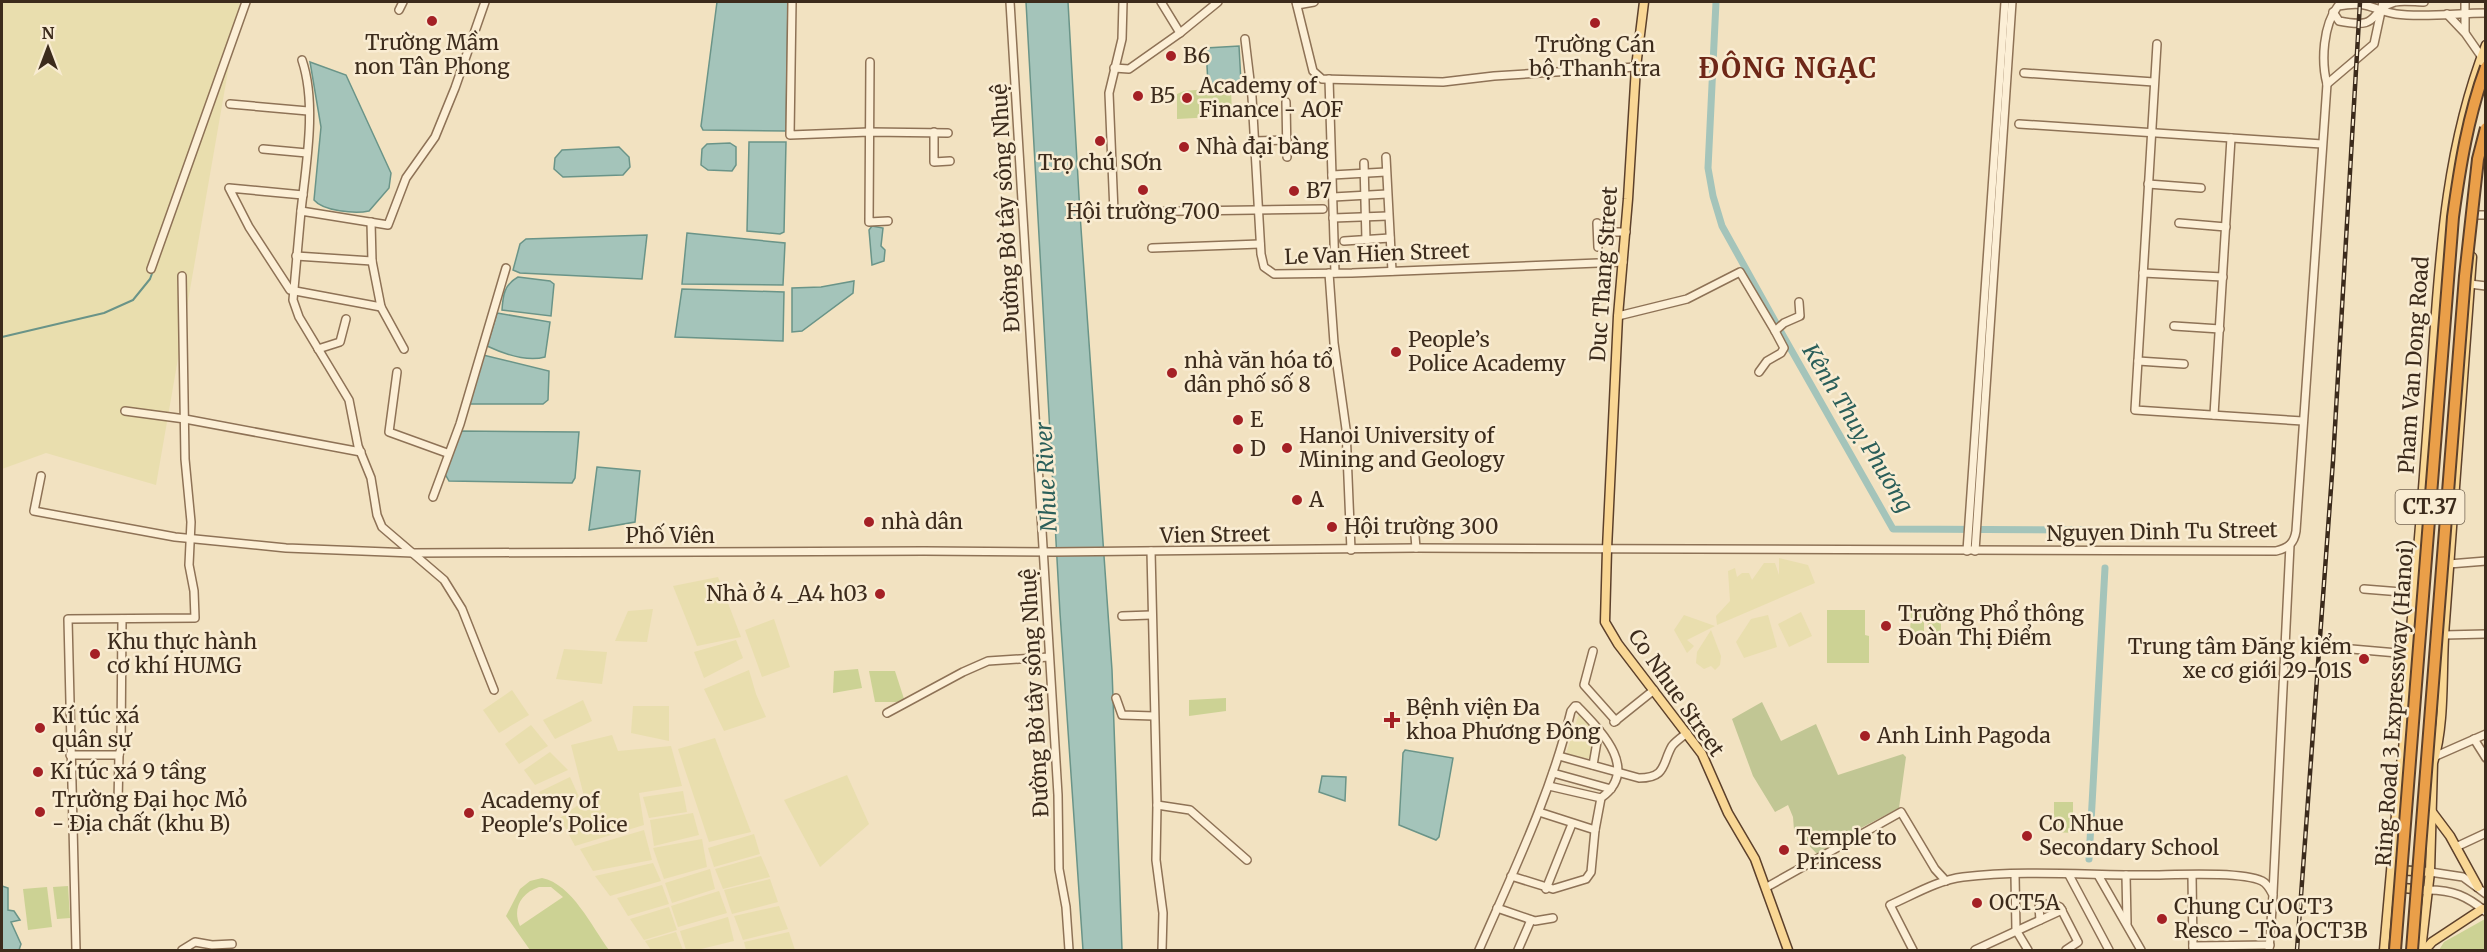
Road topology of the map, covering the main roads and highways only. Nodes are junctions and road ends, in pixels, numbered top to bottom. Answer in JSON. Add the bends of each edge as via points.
{"nodes":[{"id":1,"x":1644,"y":2,"type":"edge"},
{"id":2,"x":2486,"y":45,"type":"edge"},
{"id":3,"x":2486,"y":67,"type":"edge"},
{"id":4,"x":2469,"y":100,"type":"junction"},
{"id":5,"x":2486,"y":128,"type":"edge"},
{"id":6,"x":2486,"y":144,"type":"edge"},
{"id":7,"x":2483,"y":162,"type":"edge"},
{"id":8,"x":1607,"y":549,"type":"joint"},
{"id":9,"x":2408,"y":708,"type":"junction"},
{"id":10,"x":2434,"y":760,"type":"junction"},
{"id":11,"x":2432,"y":812,"type":"junction"},
{"id":12,"x":2392,"y":869,"type":"junction"},
{"id":13,"x":2430,"y":872,"type":"junction"},
{"id":14,"x":2390,"y":887,"type":"junction"},
{"id":15,"x":2478,"y":887,"type":"road end"},
{"id":16,"x":2428,"y":890,"type":"junction"},
{"id":17,"x":2484,"y":911,"type":"edge"},
{"id":18,"x":1788,"y":951,"type":"edge"},
{"id":19,"x":2384,"y":951,"type":"edge"},
{"id":20,"x":2395,"y":951,"type":"edge"},
{"id":21,"x":2412,"y":951,"type":"edge"},
{"id":22,"x":2423,"y":951,"type":"edge"}],
"edges":[{"from":1,"to":8,"type":"main road","name":"Duc Thang Street","via":[[1618,316]]},
{"from":2,"to":4,"type":"main road","name":"Pham Van Dong Road"},
{"from":3,"to":20,"type":"highway","name":"Ring Road 3 Expressway (Hanoi)","number":"CT.37","bridge":true,"via":[[2461,156],[2453,217]]},
{"from":4,"to":9,"type":"main road","name":"Pham Van Dong Road","via":[[2451,215],[2413,690]]},
{"from":4,"to":9,"type":"main road","name":"Pham Van Dong Road","via":[[2453,153],[2437,288],[2405,690]]},
{"from":5,"to":21,"type":"highway","name":"Ring Road 3 Expressway (Hanoi)","number":"CT.37","bridge":true,"via":[[2478,159],[2465,276]]},
{"from":6,"to":7,"type":"main road"},
{"from":7,"to":10,"type":"main road","via":[[2475,215]]},
{"from":7,"to":10,"type":"main road","via":[[2472,214],[2430,749]]},
{"from":8,"to":18,"type":"main road","name":"Co Nhue Street","via":[[1605,622],[1702,754],[1728,813],[1755,859]]},
{"from":9,"to":12,"type":"main road","name":"Pham Van Dong Road"},
{"from":10,"to":11,"type":"main road"},
{"from":11,"to":13,"type":"main road"},
{"from":11,"to":15,"type":"main road"},
{"from":12,"to":13,"type":"main road"},
{"from":12,"to":14,"type":"main road","name":"Pham Van Dong Road"},
{"from":13,"to":16,"type":"main road"},
{"from":14,"to":16,"type":"main road"},
{"from":14,"to":19,"type":"main road","name":"Pham Van Dong Road"},
{"from":16,"to":22,"type":"main road"},
{"from":17,"to":22,"type":"main road"}]}
